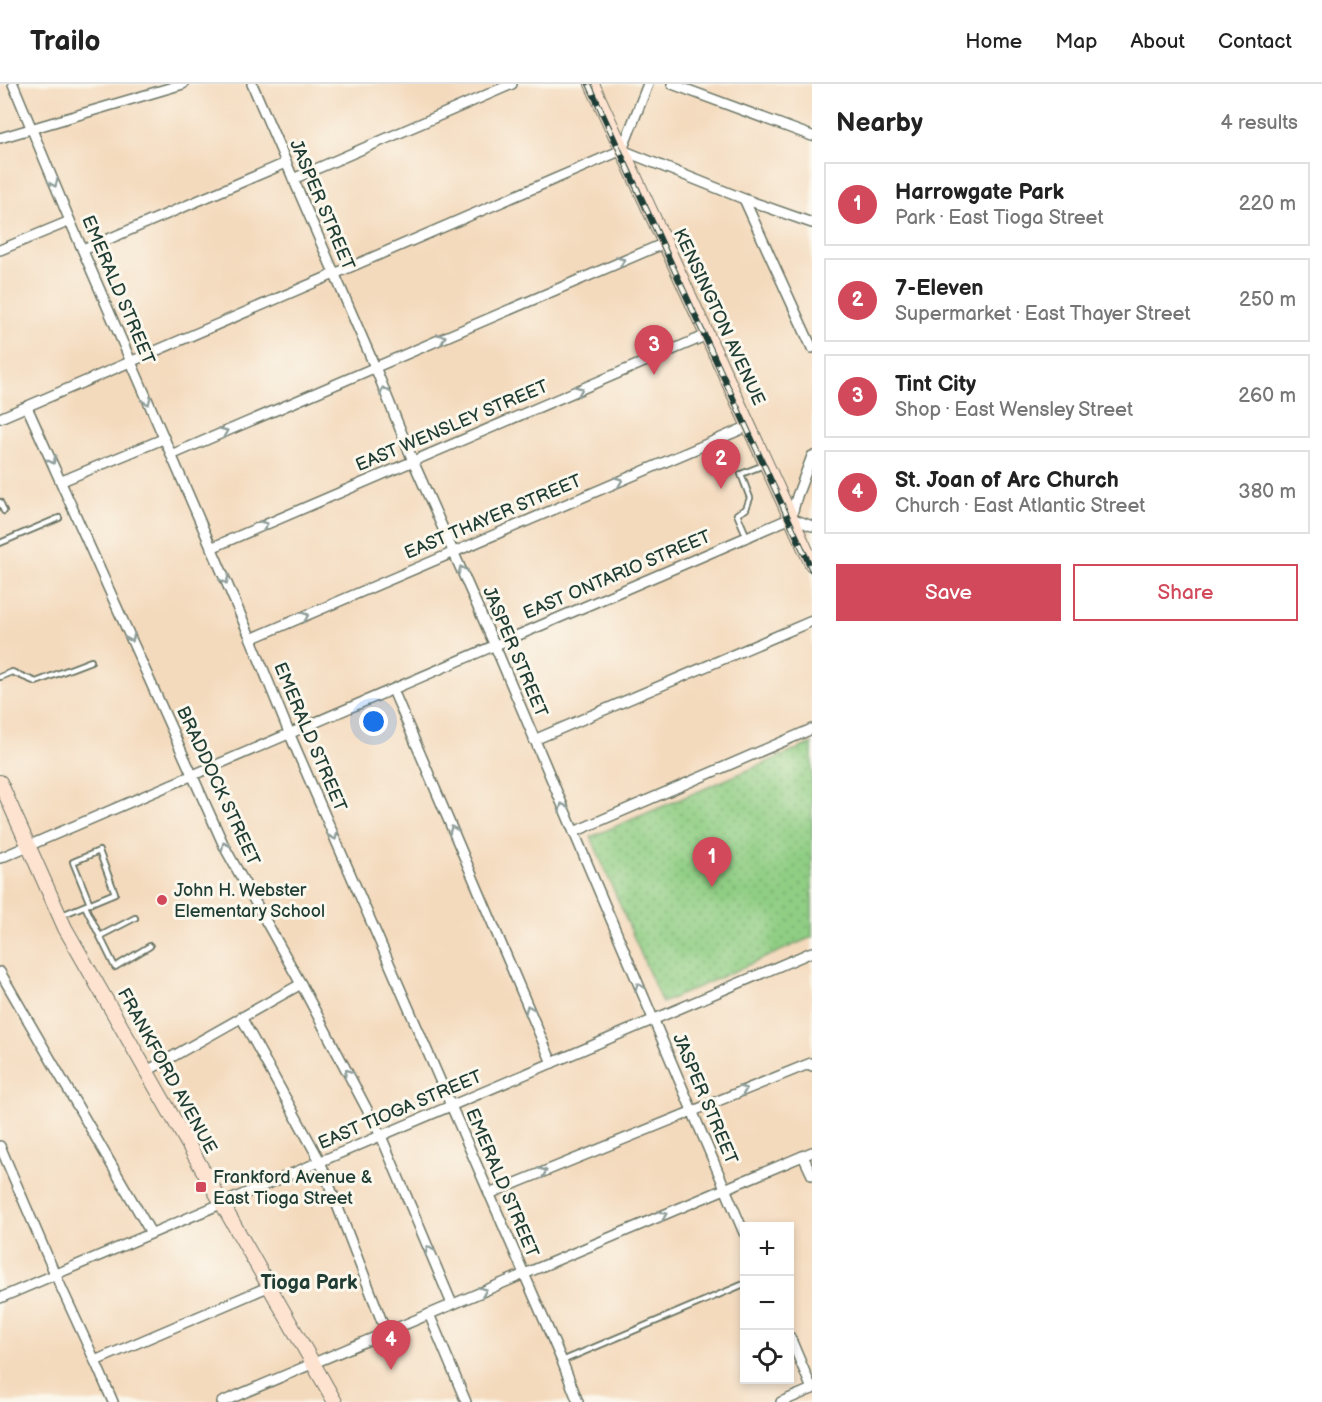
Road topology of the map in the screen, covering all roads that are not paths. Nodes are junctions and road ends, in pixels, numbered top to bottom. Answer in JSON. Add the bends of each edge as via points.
{"nodes":[{"id":1,"x":13,"y":84,"type":"edge"},
{"id":2,"x":183,"y":84,"type":"edge"},
{"id":3,"x":253,"y":84,"type":"edge"},
{"id":4,"x":512,"y":84,"type":"edge"},
{"id":5,"x":592,"y":84,"type":"edge"},
{"id":6,"x":648,"y":84,"type":"edge"},
{"id":7,"x":672,"y":84,"type":"edge"},
{"id":8,"x":32,"y":128,"type":"junction"},
{"id":9,"x":812,"y":136,"type":"edge"},
{"id":10,"x":0,"y":138,"type":"edge"},
{"id":11,"x":622,"y":150,"type":"junction"},
{"id":12,"x":286,"y":163,"type":"junction"},
{"id":13,"x":293,"y":179,"type":"junction"},
{"id":14,"x":744,"y":199,"type":"junction"},
{"id":15,"x":70,"y":221,"type":"junction"},
{"id":16,"x":812,"y":223,"type":"edge"},
{"id":17,"x":665,"y":243,"type":"junction"},
{"id":18,"x":0,"y":250,"type":"edge"},
{"id":19,"x":83,"y":250,"type":"junction"},
{"id":20,"x":333,"y":273,"type":"junction"},
{"id":21,"x":707,"y":335,"type":"junction"},
{"id":22,"x":812,"y":348,"type":"edge"},
{"id":23,"x":130,"y":362,"type":"junction"},
{"id":24,"x":375,"y":367,"type":"junction"},
{"id":25,"x":27,"y":407,"type":"junction"},
{"id":26,"x":0,"y":418,"type":"edge"},
{"id":27,"x":749,"y":426,"type":"junction"},
{"id":28,"x":163,"y":439,"type":"junction"},
{"id":29,"x":171,"y":455,"type":"junction"},
{"id":30,"x":812,"y":456,"type":"edge"},
{"id":31,"x":413,"y":460,"type":"junction"},
{"id":32,"x":766,"y":464,"type":"junction"},
{"id":33,"x":62,"y":481,"type":"junction"},
{"id":34,"x":0,"y":502,"type":"edge"},
{"id":35,"x":4,"y":511,"type":"dead end"},
{"id":36,"x":59,"y":518,"type":"dead end"},
{"id":37,"x":791,"y":518,"type":"junction"},
{"id":38,"x":812,"y":526,"type":"edge"},
{"id":39,"x":747,"y":537,"type":"junction"},
{"id":40,"x":0,"y":543,"type":"edge"},
{"id":41,"x":211,"y":548,"type":"junction"},
{"id":42,"x":454,"y":552,"type":"junction"},
{"id":43,"x":812,"y":564,"type":"edge"},
{"id":44,"x":812,"y":621,"type":"edge"},
{"id":45,"x":251,"y":639,"type":"junction"},
{"id":46,"x":495,"y":646,"type":"junction"},
{"id":47,"x":91,"y":661,"type":"dead end"},
{"id":48,"x":0,"y":677,"type":"edge"},
{"id":49,"x":393,"y":690,"type":"junction"},
{"id":50,"x":812,"y":729,"type":"edge"},
{"id":51,"x":290,"y":735,"type":"junction"},
{"id":52,"x":534,"y":740,"type":"junction"},
{"id":53,"x":193,"y":776,"type":"junction"},
{"id":54,"x":0,"y":782,"type":"edge"},
{"id":55,"x":574,"y":832,"type":"junction"},
{"id":56,"x":29,"y":846,"type":"junction"},
{"id":57,"x":0,"y":858,"type":"edge"},
{"id":58,"x":88,"y":905,"type":"junction"},
{"id":59,"x":59,"y":916,"type":"junction"},
{"id":60,"x":135,"y":918,"type":"dead end"},
{"id":61,"x":100,"y":936,"type":"junction"},
{"id":62,"x":150,"y":946,"type":"dead end"},
{"id":63,"x":812,"y":952,"type":"edge"},
{"id":64,"x":0,"y":972,"type":"edge"},
{"id":65,"x":301,"y":984,"type":"junction"},
{"id":66,"x":241,"y":1017,"type":"junction"},
{"id":67,"x":653,"y":1020,"type":"junction"},
{"id":68,"x":552,"y":1063,"type":"junction"},
{"id":69,"x":812,"y":1065,"type":"edge"},
{"id":70,"x":147,"y":1071,"type":"junction"},
{"id":71,"x":450,"y":1106,"type":"junction"},
{"id":72,"x":692,"y":1111,"type":"junction"},
{"id":73,"x":381,"y":1136,"type":"junction"},
{"id":74,"x":0,"y":1146,"type":"edge"},
{"id":75,"x":808,"y":1154,"type":"edge"},
{"id":76,"x":320,"y":1161,"type":"junction"},
{"id":77,"x":812,"y":1175,"type":"edge"},
{"id":78,"x":725,"y":1189,"type":"junction"},
{"id":79,"x":489,"y":1194,"type":"junction"},
{"id":80,"x":221,"y":1203,"type":"junction"},
{"id":81,"x":740,"y":1224,"type":"edge"},
{"id":82,"x":151,"y":1233,"type":"junction"},
{"id":83,"x":55,"y":1274,"type":"junction"},
{"id":84,"x":523,"y":1274,"type":"junction"},
{"id":85,"x":270,"y":1286,"type":"junction"},
{"id":86,"x":740,"y":1286,"type":"edge"},
{"id":87,"x":0,"y":1298,"type":"edge"},
{"id":88,"x":452,"y":1304,"type":"junction"},
{"id":89,"x":429,"y":1314,"type":"junction"},
{"id":90,"x":386,"y":1332,"type":"junction"},
{"id":91,"x":794,"y":1348,"type":"edge"},
{"id":92,"x":95,"y":1361,"type":"junction"},
{"id":93,"x":562,"y":1361,"type":"junction"},
{"id":94,"x":314,"y":1363,"type":"junction"},
{"id":95,"x":812,"y":1389,"type":"edge"},
{"id":96,"x":113,"y":1402,"type":"edge"},
{"id":97,"x":222,"y":1402,"type":"edge"},
{"id":98,"x":335,"y":1402,"type":"edge"},
{"id":99,"x":466,"y":1402,"type":"edge"},
{"id":100,"x":578,"y":1402,"type":"edge"},
{"id":101,"x":781,"y":1402,"type":"edge"}],
"edges":[{"from":1,"to":8,"type":"street","name":"EMERALD STREET"},
{"from":2,"to":8,"type":"street"},
{"from":3,"to":12,"type":"street","name":"JASPER STREET"},
{"from":4,"to":13,"type":"street"},
{"from":5,"to":11,"type":"main road","name":"KENSINGTON AVENUE"},
{"from":6,"to":11,"type":"street"},
{"from":7,"to":9,"type":"street"},
{"from":8,"to":10,"type":"street"},
{"from":8,"to":15,"type":"street","name":"EMERALD STREET","one_way":true},
{"from":11,"to":14,"type":"street"},
{"from":11,"to":17,"type":"main road","name":"KENSINGTON AVENUE"},
{"from":11,"to":20,"type":"street"},
{"from":12,"to":13,"type":"street","name":"JASPER STREET"},
{"from":12,"to":19,"type":"street"},
{"from":13,"to":20,"type":"street","name":"JASPER STREET"},
{"from":14,"to":16,"type":"street"},
{"from":14,"to":22,"type":"street"},
{"from":15,"to":18,"type":"street"},
{"from":15,"to":19,"type":"street","name":"EMERALD STREET"},
{"from":17,"to":21,"type":"main road","name":"KENSINGTON AVENUE"},
{"from":24,"to":17,"type":"street","one_way":true},
{"from":19,"to":23,"type":"street","name":"EMERALD STREET"},
{"from":20,"to":23,"type":"street"},
{"from":20,"to":24,"type":"street","name":"JASPER STREET"},
{"from":21,"to":27,"type":"main road","name":"KENSINGTON AVENUE"},
{"from":31,"to":21,"type":"street","name":"EAST WENSLEY STREET","one_way":true},
{"from":23,"to":25,"type":"street"},
{"from":23,"to":28,"type":"street","name":"EMERALD STREET","one_way":true},
{"from":29,"to":24,"type":"street","one_way":true},
{"from":31,"to":24,"type":"street","name":"JASPER STREET","one_way":true},
{"from":25,"to":26,"type":"street"},
{"from":25,"to":33,"type":"street","name":"BRADDOCK STREET","one_way":true},
{"from":27,"to":32,"type":"main road","name":"KENSINGTON AVENUE"},
{"from":42,"to":27,"type":"street","name":"EAST THAYER STREET","one_way":true},
{"from":28,"to":29,"type":"street","name":"EMERALD STREET"},
{"from":28,"to":33,"type":"street"},
{"from":29,"to":41,"type":"street","name":"EMERALD STREET"},
{"from":30,"to":37,"type":"street"},
{"from":41,"to":31,"type":"street","name":"EAST WENSLEY STREET","one_way":true},
{"from":31,"to":42,"type":"street","name":"JASPER STREET"},
{"from":32,"to":37,"type":"main road","name":"KENSINGTON AVENUE"},
{"from":32,"to":39,"type":"lane","via":[[741,474],[750,498],[746,509],[737,514]]},
{"from":33,"to":53,"type":"street","name":"BRADDOCK STREET","one_way":true},
{"from":34,"to":35,"type":"lane"},
{"from":36,"to":40,"type":"lane"},
{"from":37,"to":38,"type":"street"},
{"from":37,"to":39,"type":"street","name":"EAST ONTARIO STREET"},
{"from":37,"to":43,"type":"main road","name":"KENSINGTON AVENUE"},
{"from":39,"to":46,"type":"street","name":"EAST ONTARIO STREET"},
{"from":41,"to":45,"type":"street","name":"EMERALD STREET","one_way":true},
{"from":45,"to":42,"type":"street","name":"EAST THAYER STREET","one_way":true},
{"from":46,"to":42,"type":"street","name":"JASPER STREET","one_way":true},
{"from":44,"to":52,"type":"street"},
{"from":45,"to":51,"type":"street","name":"EMERALD STREET"},
{"from":46,"to":49,"type":"street","name":"EAST ONTARIO STREET"},
{"from":46,"to":52,"type":"street","name":"JASPER STREET"},
{"from":47,"to":48,"type":"lane","via":[[36,682],[12,672]]},
{"from":49,"to":51,"type":"street","name":"EAST ONTARIO STREET"},
{"from":68,"to":49,"type":"street","one_way":true},
{"from":50,"to":55,"type":"street"},
{"from":51,"to":53,"type":"street","name":"EAST ONTARIO STREET"},
{"from":51,"to":71,"type":"street","name":"EMERALD STREET","one_way":true},
{"from":55,"to":52,"type":"street","name":"JASPER STREET","one_way":true},
{"from":53,"to":56,"type":"street","name":"EAST ONTARIO STREET"},
{"from":65,"to":53,"type":"street","name":"BRADDOCK STREET","one_way":true,"via":[[225,848]]},
{"from":54,"to":56,"type":"main road","name":"FRANKFORD AVENUE"},
{"from":67,"to":55,"type":"street","name":"JASPER STREET","one_way":true},
{"from":56,"to":57,"type":"street","name":"EAST ONTARIO STREET"},
{"from":56,"to":59,"type":"main road","name":"FRANKFORD AVENUE"},
{"from":58,"to":58,"type":"lane","via":[[115,893],[99,851],[73,862]]},
{"from":58,"to":59,"type":"lane"},
{"from":58,"to":61,"type":"lane"},
{"from":59,"to":70,"type":"main road","name":"FRANKFORD AVENUE"},
{"from":60,"to":61,"type":"lane"},
{"from":61,"to":62,"type":"lane","via":[[114,967]]},
{"from":63,"to":67,"type":"street","name":"EAST TIOGA STREET"},
{"from":64,"to":82,"type":"street"},
{"from":65,"to":66,"type":"street"},
{"from":73,"to":65,"type":"street","name":"BRADDOCK STREET","one_way":true},
{"from":66,"to":70,"type":"street"},
{"from":66,"to":76,"type":"street"},
{"from":67,"to":68,"type":"street","name":"EAST TIOGA STREET"},
{"from":67,"to":72,"type":"street","name":"JASPER STREET"},
{"from":68,"to":71,"type":"street","name":"EAST TIOGA STREET"},
{"from":72,"to":69,"type":"street","one_way":true},
{"from":70,"to":80,"type":"main road","name":"FRANKFORD AVENUE"},
{"from":71,"to":73,"type":"street","name":"EAST TIOGA STREET"},
{"from":71,"to":79,"type":"street","name":"EMERALD STREET"},
{"from":72,"to":78,"type":"street","name":"JASPER STREET"},
{"from":79,"to":72,"type":"street","one_way":true},
{"from":73,"to":76,"type":"street","name":"EAST TIOGA STREET"},
{"from":88,"to":73,"type":"street","name":"BRADDOCK STREET","one_way":true},
{"from":74,"to":83,"type":"street"},
{"from":75,"to":77,"type":"street"},
{"from":75,"to":78,"type":"street"},
{"from":76,"to":80,"type":"street","name":"EAST TIOGA STREET"},
{"from":76,"to":90,"type":"street"},
{"from":78,"to":81,"type":"street","name":"JASPER STREET"},
{"from":84,"to":78,"type":"street","one_way":true},
{"from":79,"to":84,"type":"street","name":"EMERALD STREET"},
{"from":80,"to":82,"type":"street","name":"EAST TIOGA STREET"},
{"from":80,"to":85,"type":"main road","name":"FRANKFORD AVENUE"},
{"from":82,"to":83,"type":"street","name":"EAST TIOGA STREET"},
{"from":83,"to":87,"type":"street","name":"EAST TIOGA STREET"},
{"from":83,"to":92,"type":"street"},
{"from":88,"to":84,"type":"street","one_way":true},
{"from":84,"to":93,"type":"street","name":"EMERALD STREET"},
{"from":85,"to":92,"type":"street"},
{"from":85,"to":94,"type":"main road","name":"FRANKFORD AVENUE"},
{"from":86,"to":93,"type":"lane"},
{"from":88,"to":89,"type":"street"},
{"from":89,"to":90,"type":"street"},
{"from":89,"to":99,"type":"street"},
{"from":90,"to":94,"type":"street"},
{"from":91,"to":95,"type":"street"},
{"from":92,"to":96,"type":"street"},
{"from":93,"to":100,"type":"street","name":"EMERALD STREET"},
{"from":94,"to":97,"type":"street"},
{"from":94,"to":98,"type":"main road","name":"FRANKFORD AVENUE"},
{"from":95,"to":101,"type":"street"}]}
